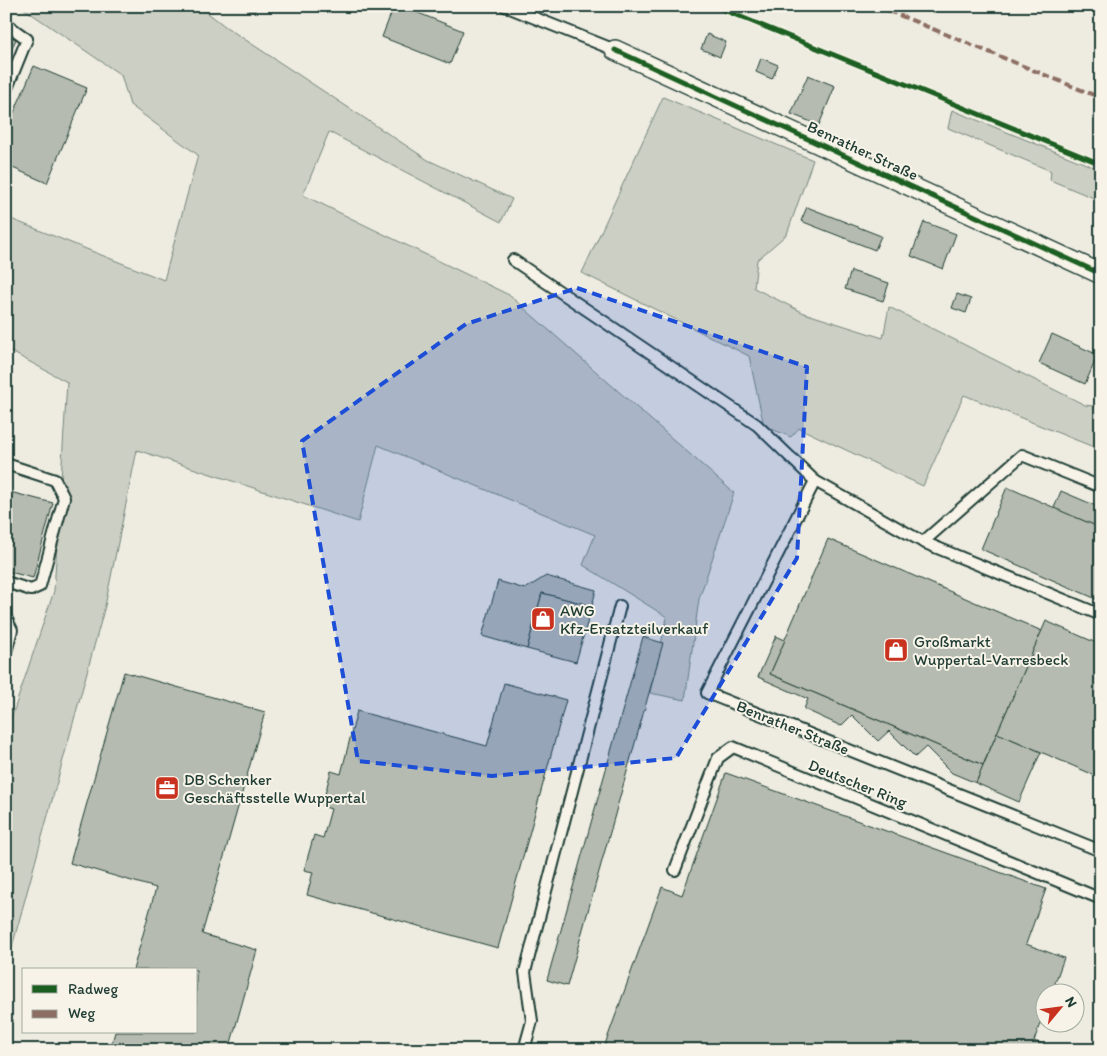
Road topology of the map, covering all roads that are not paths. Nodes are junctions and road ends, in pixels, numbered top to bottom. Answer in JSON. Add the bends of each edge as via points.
{"nodes":[{"id":1,"x":505,"y":6,"type":"edge"},
{"id":2,"x":6,"y":24,"type":"edge"},
{"id":3,"x":615,"y":50,"type":"joint"},
{"id":4,"x":6,"y":91,"type":"edge"},
{"id":5,"x":513,"y":260,"type":"dead end"},
{"id":6,"x":1101,"y":274,"type":"edge"},
{"id":7,"x":6,"y":464,"type":"edge"},
{"id":8,"x":815,"y":481,"type":"junction"},
{"id":9,"x":1101,"y":487,"type":"edge"},
{"id":10,"x":924,"y":542,"type":"junction"},
{"id":11,"x":6,"y":582,"type":"edge"},
{"id":12,"x":620,"y":606,"type":"dead end"},
{"id":13,"x":1101,"y":615,"type":"edge"},
{"id":14,"x":6,"y":618,"type":"edge"},
{"id":15,"x":6,"y":652,"type":"edge"},
{"id":16,"x":1101,"y":851,"type":"edge"},
{"id":17,"x":675,"y":870,"type":"dead end"},
{"id":18,"x":1101,"y":899,"type":"edge"},
{"id":19,"x":524,"y":1050,"type":"edge"}],
"edges":[{"from":1,"to":3,"type":"lane","name":"Benrather Straße"},
{"from":2,"to":4,"type":"lane","via":[[27,38]]},
{"from":3,"to":6,"type":"street","name":"Benrather Straße"},
{"from":5,"to":8,"type":"lane","via":[[757,424]]},
{"from":7,"to":11,"type":"lane","via":[[55,480],[64,498],[40,586],[31,590]]},
{"from":8,"to":10,"type":"lane"},
{"from":8,"to":16,"type":"lane","name":"Benrather Straße","via":[[707,693]]},
{"from":9,"to":10,"type":"lane","via":[[1022,455]]},
{"from":10,"to":13,"type":"lane"},
{"from":12,"to":19,"type":"lane","via":[[525,972],[532,1021]]},
{"from":14,"to":15,"type":"lane","via":[[12,630]]},
{"from":17,"to":18,"type":"lane","name":"Deutscher Ring","via":[[718,758],[733,747]]}]}
